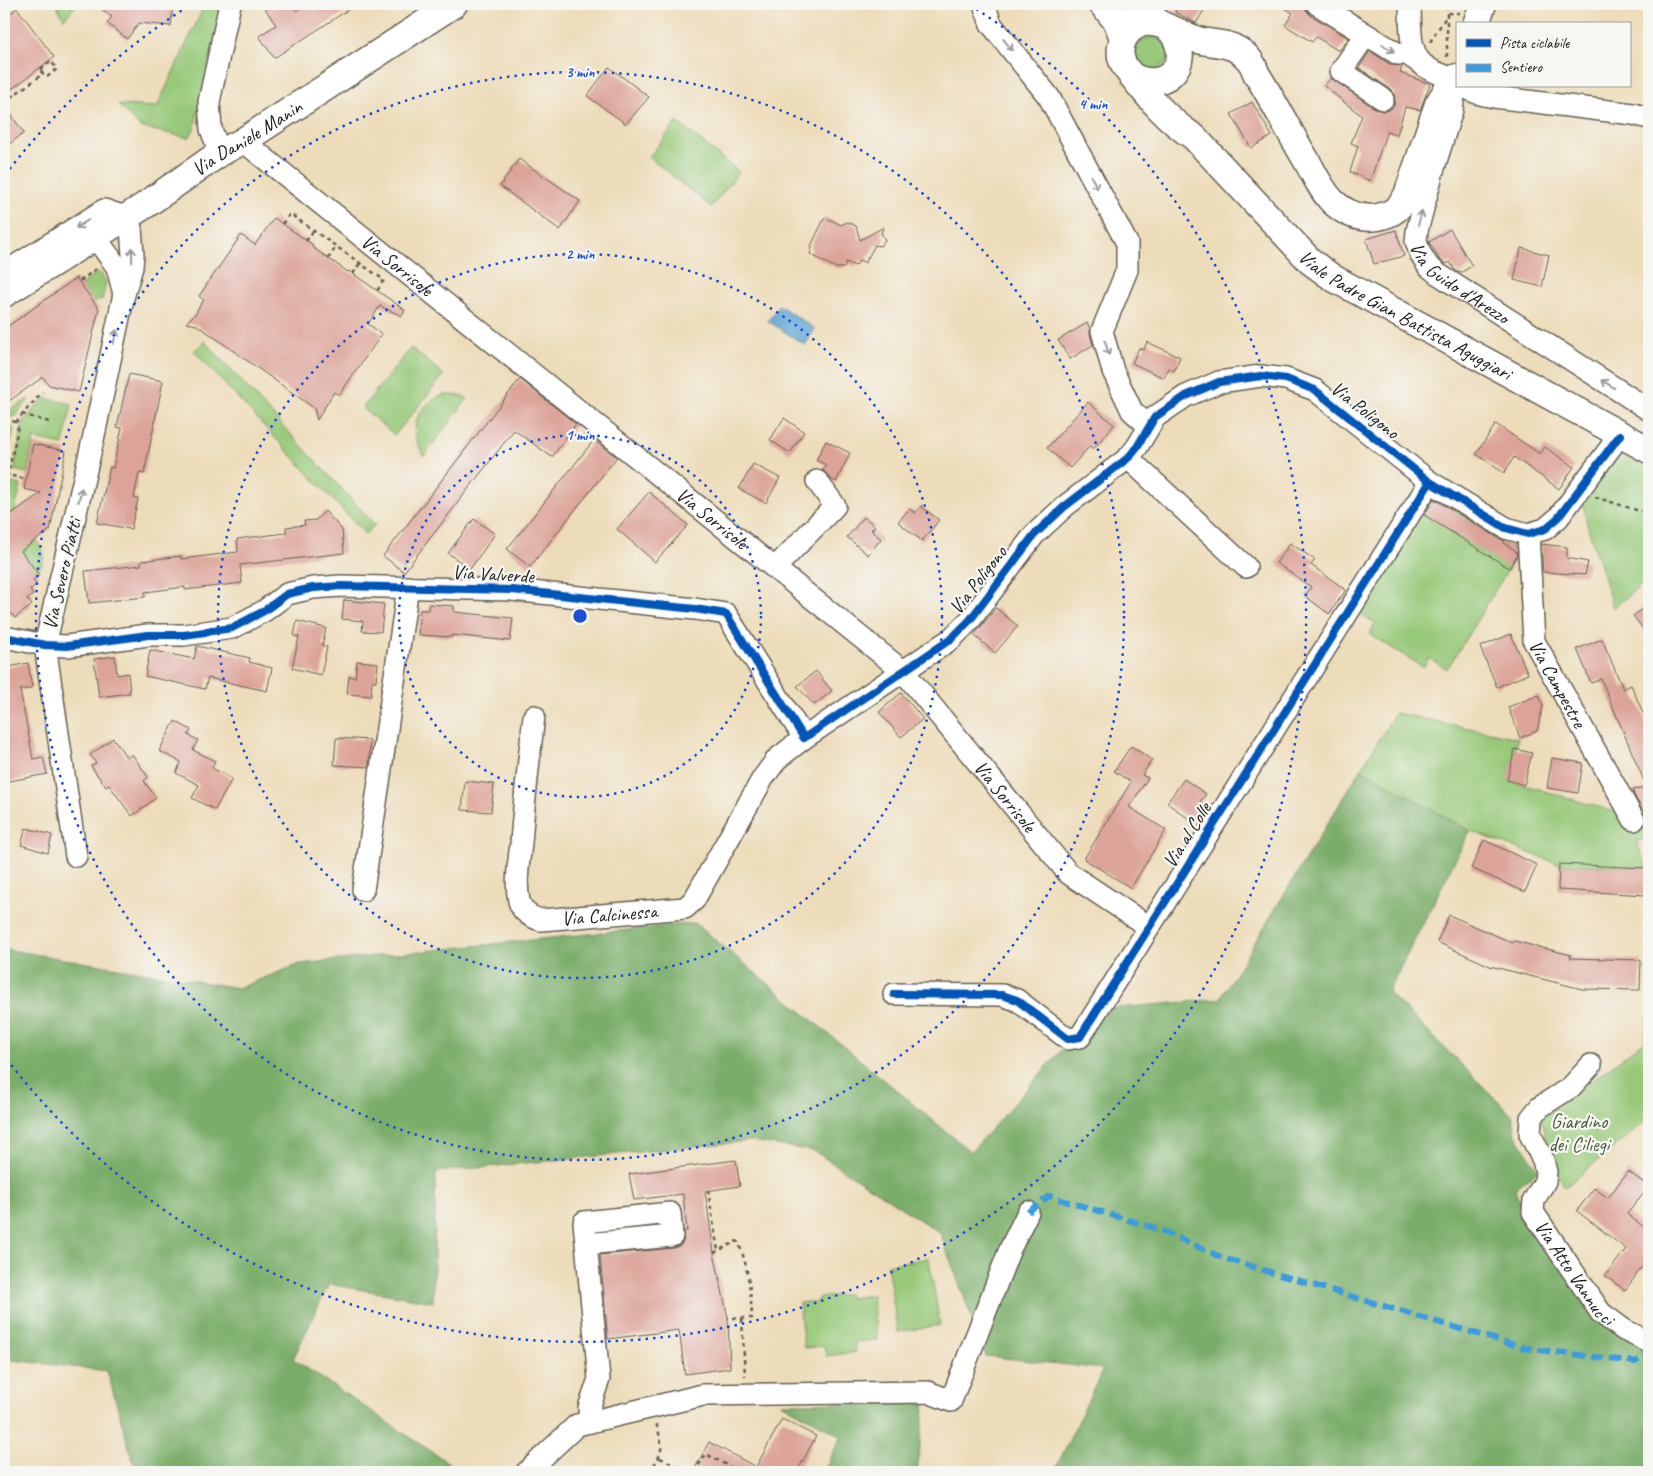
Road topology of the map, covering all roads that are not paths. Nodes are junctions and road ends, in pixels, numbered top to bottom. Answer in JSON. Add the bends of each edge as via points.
{"nodes":[{"id":1,"x":230,"y":4,"type":"edge"},
{"id":2,"x":454,"y":4,"type":"edge"},
{"id":3,"x":984,"y":4,"type":"edge"},
{"id":4,"x":1102,"y":4,"type":"edge"},
{"id":5,"x":1134,"y":4,"type":"edge"},
{"id":6,"x":1317,"y":4,"type":"edge"},
{"id":7,"x":1410,"y":4,"type":"edge"},
{"id":8,"x":1165,"y":26,"type":"junction"},
{"id":9,"x":1366,"y":35,"type":"junction"},
{"id":10,"x":1123,"y":39,"type":"junction"},
{"id":11,"x":1426,"y":58,"type":"junction"},
{"id":12,"x":1177,"y":66,"type":"junction"},
{"id":13,"x":1256,"y":73,"type":"junction"},
{"id":14,"x":1132,"y":76,"type":"junction"},
{"id":15,"x":1456,"y":76,"type":"edge"},
{"id":16,"x":1467,"y":88,"type":"edge"},
{"id":17,"x":1383,"y":99,"type":"dead end"},
{"id":18,"x":1649,"y":118,"type":"edge"},
{"id":19,"x":1194,"y":138,"type":"junction"},
{"id":20,"x":243,"y":140,"type":"junction"},
{"id":21,"x":220,"y":153,"type":"junction"},
{"id":22,"x":125,"y":217,"type":"junction"},
{"id":23,"x":95,"y":237,"type":"junction"},
{"id":24,"x":40,"y":272,"type":"junction"},
{"id":25,"x":4,"y":273,"type":"edge"},
{"id":26,"x":4,"y":294,"type":"edge"},
{"id":27,"x":124,"y":294,"type":"junction"},
{"id":28,"x":4,"y":300,"type":"edge"},
{"id":29,"x":1649,"y":410,"type":"edge"},
{"id":30,"x":1149,"y":426,"type":"junction"},
{"id":31,"x":1620,"y":435,"type":"junction"},
{"id":32,"x":1649,"y":450,"type":"edge"},
{"id":33,"x":1128,"y":458,"type":"junction"},
{"id":34,"x":817,"y":481,"type":"dead end"},
{"id":35,"x":1430,"y":482,"type":"junction"},
{"id":36,"x":1528,"y":534,"type":"junction"},
{"id":37,"x":1246,"y":567,"type":"dead end"},
{"id":38,"x":775,"y":568,"type":"junction"},
{"id":39,"x":408,"y":587,"type":"junction"},
{"id":40,"x":4,"y":637,"type":"edge"},
{"id":41,"x":45,"y":645,"type":"junction"},
{"id":42,"x":904,"y":672,"type":"junction"},
{"id":43,"x":534,"y":716,"type":"dead end"},
{"id":44,"x":804,"y":738,"type":"junction"},
{"id":45,"x":1634,"y":820,"type":"dead end"},
{"id":46,"x":76,"y":856,"type":"dead end"},
{"id":47,"x":363,"y":890,"type":"dead end"},
{"id":48,"x":1149,"y":927,"type":"junction"},
{"id":49,"x":894,"y":994,"type":"dead end"},
{"id":50,"x":1591,"y":1065,"type":"dead end"},
{"id":51,"x":1028,"y":1212,"type":"dead end"},
{"id":52,"x":586,"y":1244,"type":"dead end"},
{"id":53,"x":1649,"y":1342,"type":"edge"},
{"id":54,"x":589,"y":1415,"type":"junction"},
{"id":55,"x":528,"y":1472,"type":"edge"}],
"edges":[{"from":1,"to":21,"type":"street","via":[[209,102],[211,128]]},
{"from":2,"to":20,"type":"main road","name":"Via Daniele Manin"},
{"from":3,"to":30,"type":"street","one_way":true,"via":[[991,24],[1049,97],[1127,243],[1127,270],[1102,331],[1113,371],[1132,411]]},
{"from":4,"to":10,"type":"main road","via":[[1117,22]]},
{"from":5,"to":8,"type":"main road"},
{"from":6,"to":9,"type":"street"},
{"from":7,"to":11,"type":"street","via":[[1412,45],[1415,54]]},
{"from":8,"to":10,"type":"main road","via":[[1143,23],[1135,26]]},
{"from":8,"to":12,"type":"main road","name":"Viale Padre Gian Battista Aguggiari","via":[[1179,44]]},
{"from":8,"to":13,"type":"main road","via":[[1200,40],[1239,50],[1252,62]]},
{"from":9,"to":11,"type":"street","one_way":true,"via":[[1398,54]]},
{"from":9,"to":17,"type":"street","via":[[1341,71]]},
{"from":10,"to":14,"type":"main road","name":"Viale Padre Gian Battista Aguggiari","via":[[1121,59]]},
{"from":11,"to":15,"type":"street"},
{"from":12,"to":13,"type":"main road","via":[[1197,52],[1207,50],[1230,55]]},
{"from":12,"to":14,"type":"main road","via":[[1169,76],[1151,82]]},
{"from":12,"to":19,"type":"main road","name":"Viale Padre Gian Battista Aguggiari","via":[[1170,93]]},
{"from":13,"to":15,"type":"main road","via":[[1325,193],[1346,212],[1368,218],[1389,214],[1402,204],[1438,104]]},
{"from":14,"to":19,"type":"main road","name":"Viale Padre Gian Battista Aguggiari","via":[[1159,108]]},
{"from":29,"to":15,"type":"street","name":"Via Guido d'Arezzo","one_way":true,"via":[[1438,274],[1420,253],[1416,231],[1452,110]]},
{"from":16,"to":18,"type":"street","via":[[1480,95]]},
{"from":19,"to":31,"type":"main road","name":"Viale Padre Gian Battista Aguggiari","via":[[1311,262],[1332,278]]},
{"from":20,"to":21,"type":"main road","name":"Via Daniele Manin"},
{"from":20,"to":38,"type":"street","name":"Via Sorrisole"},
{"from":21,"to":22,"type":"main road","name":"Via Daniele Manin"},
{"from":22,"to":23,"type":"main road","name":"Via Daniele Manin"},
{"from":22,"to":25,"type":"street","one_way":true,"via":[[104,210]]},
{"from":27,"to":22,"type":"street","name":"Via Severo Piatti","one_way":true,"via":[[133,255],[131,228]]},
{"from":23,"to":24,"type":"main road","name":"Via Daniele Manin"},
{"from":23,"to":27,"type":"street","name":"Via Severo Piatti","via":[[117,267]]},
{"from":24,"to":26,"type":"main road","name":"Via Daniele Manin"},
{"from":24,"to":28,"type":"main road","name":"Via Daniele Manin"},
{"from":41,"to":27,"type":"street","name":"Via Severo Piatti","one_way":true},
{"from":30,"to":33,"type":"street","name":"Via Poligono"},
{"from":30,"to":35,"type":"street","name":"Via Poligono","via":[[1162,411],[1219,382],[1261,376],[1286,379],[1315,390]]},
{"from":31,"to":32,"type":"main road","name":"Viale Padre Gian Battista Aguggiari"},
{"from":31,"to":36,"type":"street","via":[[1558,518],[1545,529]]},
{"from":33,"to":37,"type":"street"},
{"from":33,"to":42,"type":"street","name":"Via Poligono","via":[[1064,507],[1034,535],[970,620],[951,639]]},
{"from":34,"to":38,"type":"street","via":[[835,506]]},
{"from":35,"to":36,"type":"street","name":"Via Poligono","via":[[1506,528]]},
{"from":35,"to":48,"type":"street","name":"Via al Colle"},
{"from":36,"to":45,"type":"street","name":"Via Campestre","via":[[1534,641]]},
{"from":38,"to":42,"type":"street","name":"Via Sorrisole"},
{"from":39,"to":41,"type":"street","name":"Via Valverde","via":[[312,588],[287,594],[232,628],[67,646]]},
{"from":39,"to":44,"type":"street","name":"Via Valverde","via":[[512,590],[726,614]]},
{"from":39,"to":47,"type":"street"},
{"from":40,"to":41,"type":"street","name":"Via Valverde"},
{"from":41,"to":46,"type":"street","name":"Via Severo Piatti"},
{"from":42,"to":44,"type":"street"},
{"from":42,"to":48,"type":"street","name":"Via Sorrisole","via":[[1068,873]]},
{"from":43,"to":44,"type":"street","name":"Via Calcinessa","via":[[517,885],[524,910],[541,920],[685,908],[694,900],[763,778],[777,759]]},
{"from":48,"to":49,"type":"street","name":"Via al Colle","via":[[1080,1037],[1068,1040],[1017,1000],[1002,995]]},
{"from":50,"to":53,"type":"street","name":"Via Atto Vannucci","via":[[1571,1087],[1540,1107],[1531,1118],[1530,1134],[1544,1160],[1546,1172],[1545,1181],[1534,1200],[1533,1212],[1601,1313],[1624,1330]]},
{"from":51,"to":54,"type":"street","via":[[1010,1249],[952,1401],[928,1392],[704,1395]]},
{"from":52,"to":54,"type":"street","via":[[599,1379]]},
{"from":54,"to":55,"type":"street"}]}
